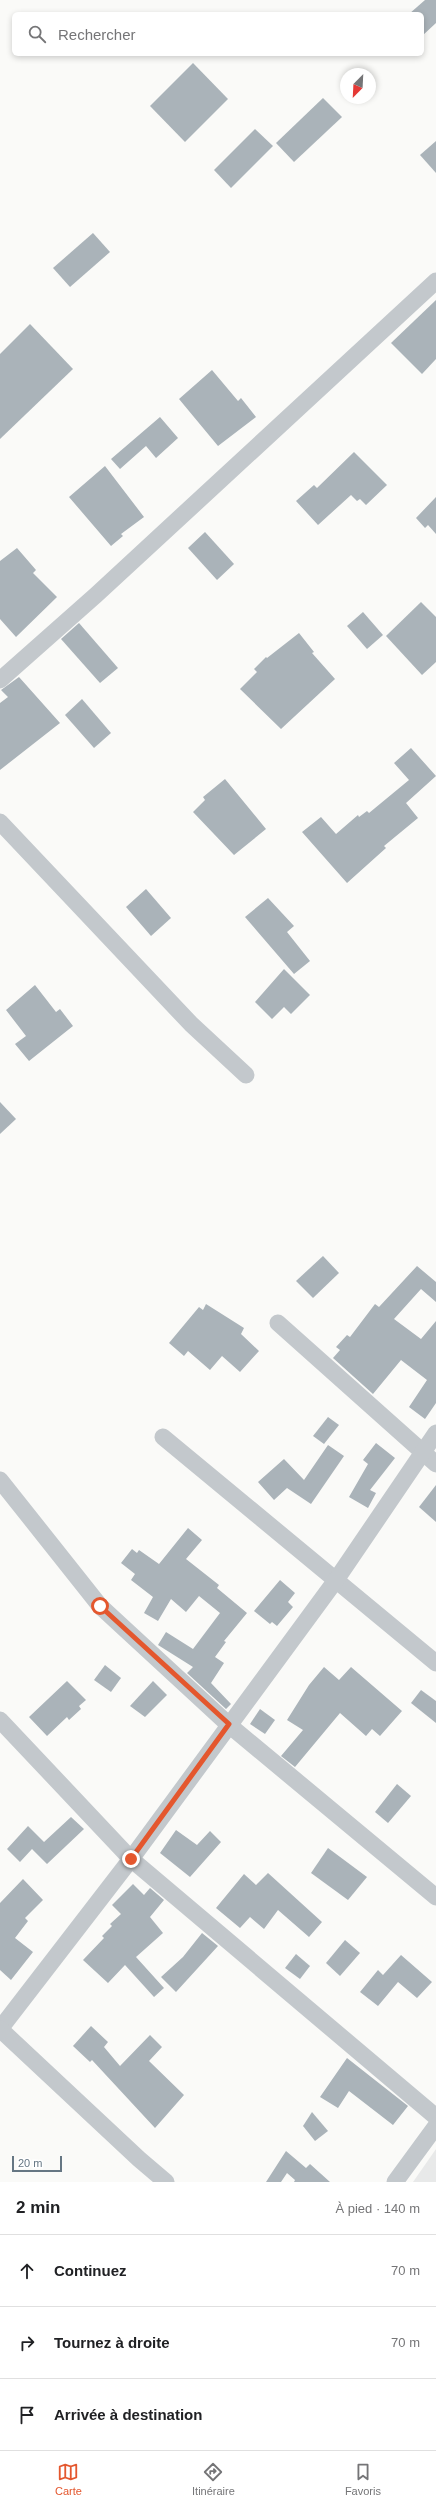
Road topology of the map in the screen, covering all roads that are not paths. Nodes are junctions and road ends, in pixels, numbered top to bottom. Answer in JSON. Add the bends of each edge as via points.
{"nodes":[{"id":1,"x":436,"y":281,"type":"edge"},
{"id":2,"x":0,"y":680,"type":"edge"},
{"id":3,"x":0,"y":822,"type":"edge"},
{"id":4,"x":246,"y":1075,"type":"dead end"},
{"id":5,"x":278,"y":1323,"type":"dead end"},
{"id":6,"x":436,"y":1433,"type":"edge"},
{"id":7,"x":163,"y":1437,"type":"dead end"},
{"id":8,"x":422,"y":1453,"type":"junction"},
{"id":9,"x":436,"y":1464,"type":"edge"},
{"id":10,"x":0,"y":1480,"type":"edge"},
{"id":11,"x":336,"y":1580,"type":"junction"},
{"id":12,"x":436,"y":1663,"type":"edge"},
{"id":13,"x":0,"y":1720,"type":"edge"},
{"id":14,"x":229,"y":1724,"type":"junction"},
{"id":15,"x":131,"y":1859,"type":"junction"},
{"id":16,"x":436,"y":1897,"type":"edge"},
{"id":17,"x":0,"y":2029,"type":"edge"},
{"id":18,"x":436,"y":2117,"type":"edge"},
{"id":19,"x":436,"y":2126,"type":"edge"},
{"id":20,"x":166,"y":2182,"type":"edge"},
{"id":21,"x":395,"y":2182,"type":"edge"}],
"edges":[{"from":1,"to":2,"type":"street","via":[[107,585]]},
{"from":3,"to":4,"type":"street","via":[[191,1024]]},
{"from":5,"to":8,"type":"street"},
{"from":6,"to":8,"type":"street"},
{"from":7,"to":11,"type":"street"},
{"from":8,"to":9,"type":"street"},
{"from":8,"to":11,"type":"street"},
{"from":10,"to":14,"type":"street","via":[[100,1606]]},
{"from":11,"to":12,"type":"street"},
{"from":11,"to":14,"type":"street"},
{"from":13,"to":15,"type":"street"},
{"from":14,"to":15,"type":"street"},
{"from":14,"to":16,"type":"street"},
{"from":15,"to":17,"type":"street"},
{"from":15,"to":18,"type":"street"},
{"from":17,"to":20,"type":"street"},
{"from":19,"to":21,"type":"street"}]}
